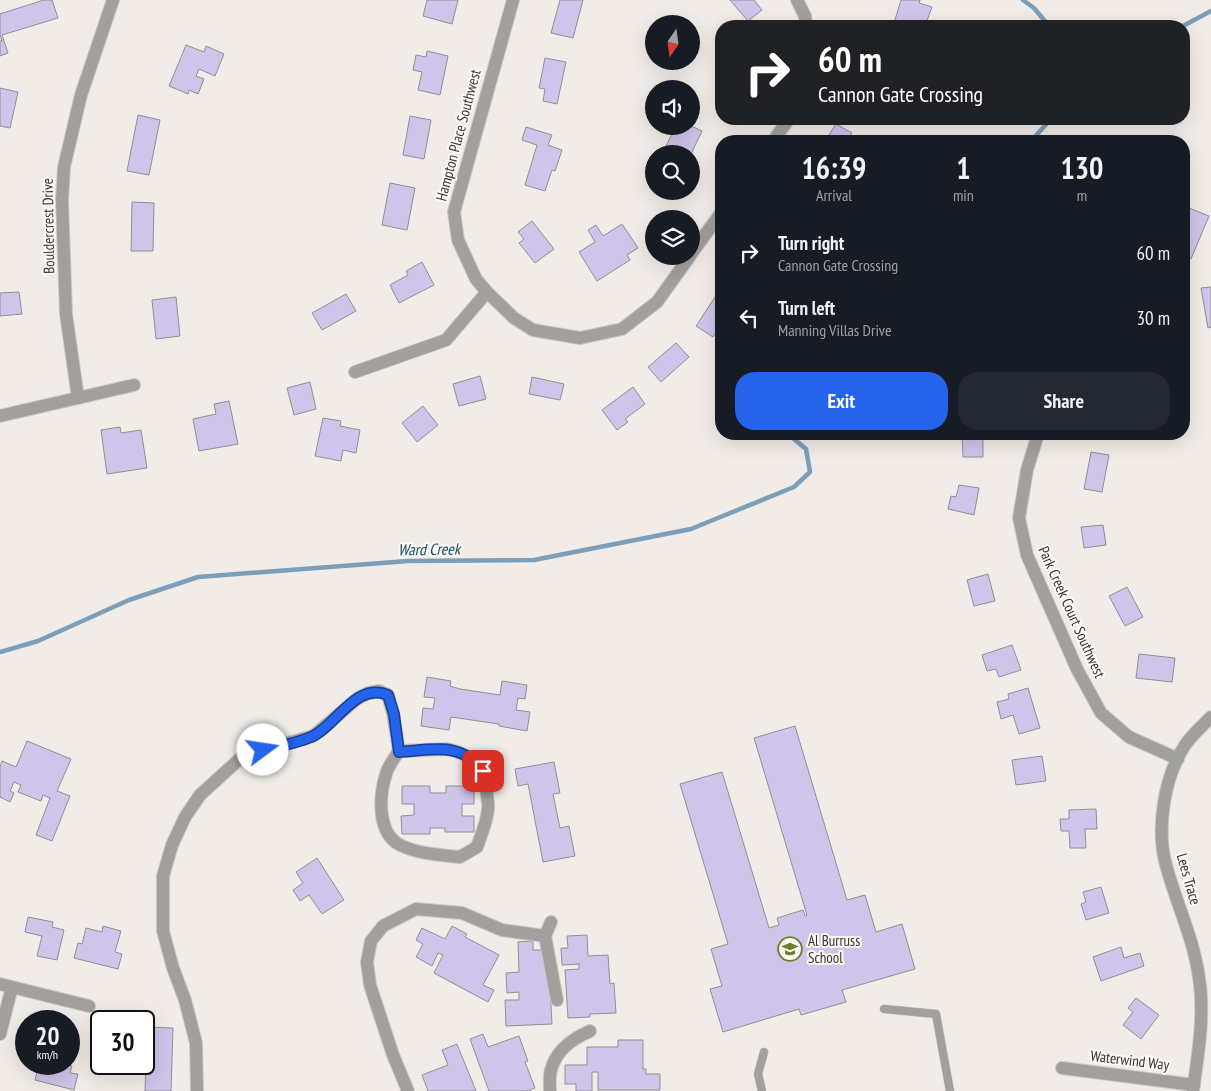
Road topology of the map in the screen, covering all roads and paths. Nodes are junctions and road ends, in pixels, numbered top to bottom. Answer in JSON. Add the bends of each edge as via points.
{"nodes":[{"id":1,"x":113,"y":0,"type":"edge"},
{"id":2,"x":513,"y":0,"type":"edge"},
{"id":3,"x":797,"y":0,"type":"edge"},
{"id":4,"x":805,"y":20,"type":"edge"},
{"id":5,"x":785,"y":125,"type":"edge"},
{"id":6,"x":778,"y":135,"type":"edge"},
{"id":7,"x":715,"y":221,"type":"edge"},
{"id":8,"x":700,"y":241,"type":"edge"},
{"id":9,"x":683,"y":265,"type":"edge"},
{"id":10,"x":487,"y":292,"type":"junction"},
{"id":11,"x":355,"y":372,"type":"dead end"},
{"id":12,"x":134,"y":385,"type":"dead end"},
{"id":13,"x":78,"y":398,"type":"junction"},
{"id":14,"x":0,"y":416,"type":"edge"},
{"id":15,"x":1036,"y":440,"type":"edge"},
{"id":16,"x":1211,"y":717,"type":"edge"},
{"id":17,"x":399,"y":752,"type":"junction"},
{"id":18,"x":1178,"y":759,"type":"junction"},
{"id":19,"x":551,"y":922,"type":"dead end"},
{"id":20,"x":545,"y":936,"type":"junction"},
{"id":21,"x":6,"y":986,"type":"edge"},
{"id":22,"x":557,"y":1000,"type":"dead end"},
{"id":23,"x":89,"y":1006,"type":"dead end"},
{"id":24,"x":884,"y":1009,"type":"dead end"},
{"id":25,"x":590,"y":1031,"type":"dead end"},
{"id":26,"x":0,"y":1034,"type":"edge"},
{"id":27,"x":764,"y":1052,"type":"dead end"},
{"id":28,"x":1062,"y":1068,"type":"dead end"},
{"id":29,"x":1193,"y":1088,"type":"edge"},
{"id":30,"x":197,"y":1091,"type":"edge"},
{"id":31,"x":408,"y":1091,"type":"edge"},
{"id":32,"x":550,"y":1091,"type":"edge"},
{"id":33,"x":762,"y":1091,"type":"edge"},
{"id":34,"x":950,"y":1091,"type":"edge"}],
"edges":[{"from":1,"to":13,"type":"street","name":"Bouldercrest Drive","via":[[81,95],[64,167],[66,314]]},
{"from":2,"to":10,"type":"street","name":"Hampton Place Southwest","via":[[454,212],[458,240],[476,279]]},
{"from":3,"to":4,"type":"street"},
{"from":5,"to":6,"type":"street"},
{"from":7,"to":8,"type":"street","name":"Hampton Place Southwest"},
{"from":9,"to":10,"type":"street","name":"Hampton Place Southwest","via":[[657,302],[622,330],[580,338],[533,330],[514,318]]},
{"from":10,"to":11,"type":"street","via":[[446,340]]},
{"from":12,"to":13,"type":"street"},
{"from":13,"to":14,"type":"street"},
{"from":15,"to":18,"type":"street","name":"Park Creek Court Southwest","via":[[1027,470],[1019,518],[1027,555],[1077,669],[1101,713],[1129,737]]},
{"from":16,"to":18,"type":"street","name":"Lees Trace","via":[[1186,744]]},
{"from":17,"to":17,"type":"street","via":[[386,774],[381,807],[384,824],[392,840],[419,851],[460,857],[477,847],[488,810],[483,771],[461,752],[448,749]]},
{"from":17,"to":30,"type":"street","via":[[388,695],[379,691],[368,692],[312,736],[244,755],[200,794],[185,817],[163,876],[163,931],[196,1043]]},
{"from":18,"to":29,"type":"street","name":"Lees Trace","via":[[1164,804],[1162,840],[1199,978],[1200,1025]]},
{"from":19,"to":20,"type":"street"},
{"from":20,"to":22,"type":"street"},
{"from":20,"to":31,"type":"street","via":[[502,930],[462,912],[416,909],[383,926],[370,941],[370,985]]},
{"from":21,"to":23,"type":"street"},
{"from":21,"to":26,"type":"street"},
{"from":24,"to":34,"type":"lane","via":[[936,1014]]},
{"from":25,"to":32,"type":"street","via":[[573,1038],[559,1052],[550,1071]]},
{"from":27,"to":33,"type":"lane","via":[[758,1074]]},
{"from":28,"to":29,"type":"street","name":"Waterwind Way"}]}
